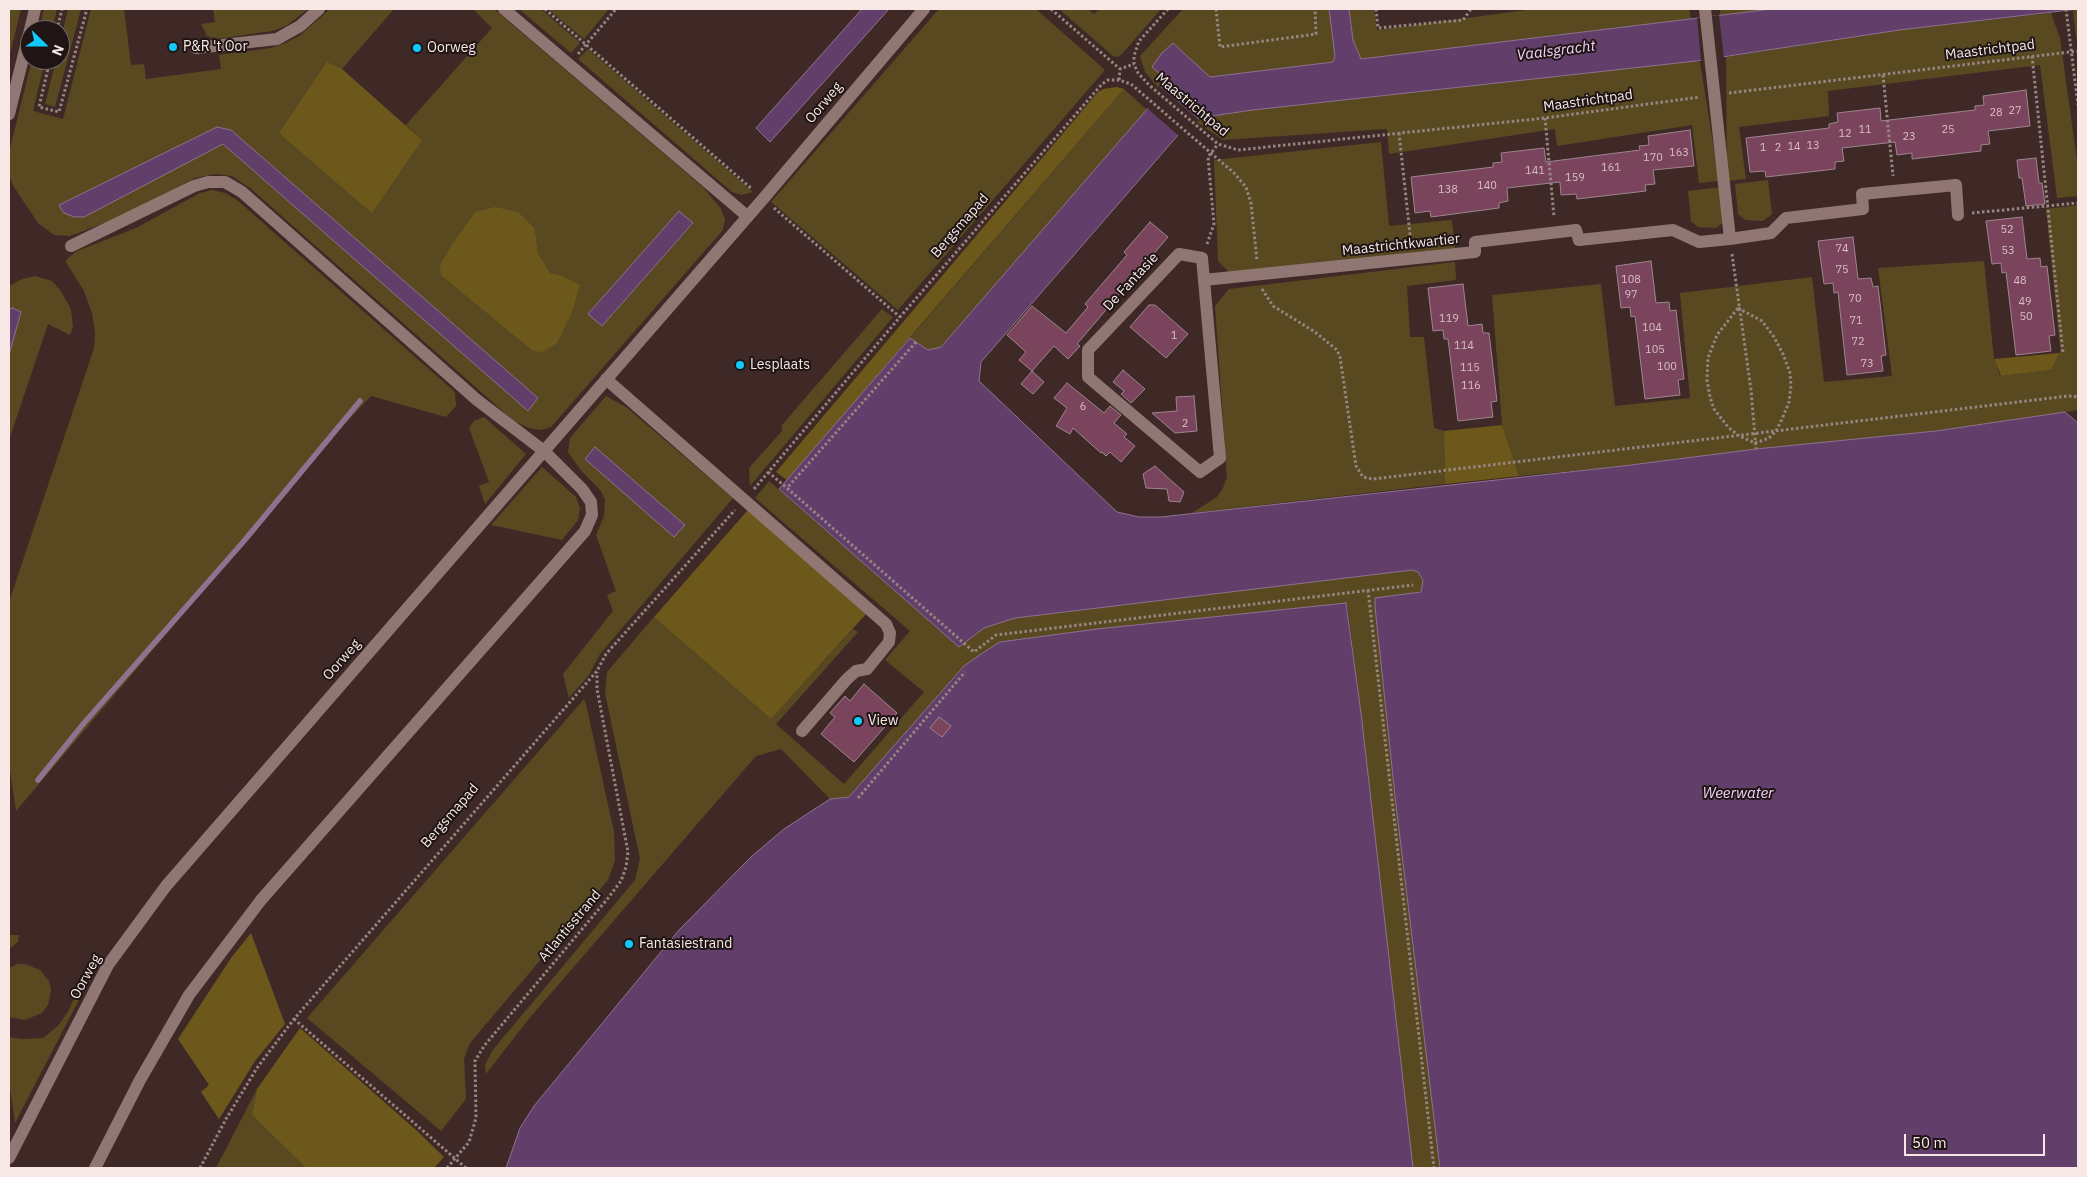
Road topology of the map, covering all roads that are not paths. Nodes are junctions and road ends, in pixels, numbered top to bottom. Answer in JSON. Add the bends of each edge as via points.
{"nodes":[{"id":1,"x":319,"y":9,"type":"edge"},
{"id":2,"x":504,"y":9,"type":"edge"},
{"id":3,"x":924,"y":9,"type":"edge"},
{"id":4,"x":1706,"y":13,"type":"edge"},
{"id":5,"x":196,"y":48,"type":"dead end"},
{"id":6,"x":20,"y":70,"type":"edge"},
{"id":7,"x":9,"y":114,"type":"edge"},
{"id":8,"x":1958,"y":215,"type":"road end"},
{"id":9,"x":747,"y":216,"type":"junction"},
{"id":10,"x":1730,"y":239,"type":"junction"},
{"id":11,"x":71,"y":246,"type":"dead end"},
{"id":12,"x":1204,"y":280,"type":"junction"},
{"id":13,"x":606,"y":379,"type":"junction"},
{"id":14,"x":544,"y":451,"type":"junction"},
{"id":15,"x":802,"y":732,"type":"dead end"},
{"id":16,"x":9,"y":1158,"type":"edge"},
{"id":17,"x":95,"y":1168,"type":"edge"}],
"edges":[{"from":1,"to":5,"type":"street","via":[[300,26],[276,39]]},
{"from":2,"to":9,"type":"street"},
{"from":3,"to":9,"type":"street","name":"Oorweg"},
{"from":4,"to":10,"type":"street"},
{"from":6,"to":7,"type":"street"},
{"from":8,"to":10,"type":"street","name":"Maastrichtkwartier","via":[[1956,185],[1862,194],[1863,209],[1786,218],[1771,233]]},
{"from":9,"to":13,"type":"street","name":"Oorweg"},
{"from":10,"to":12,"type":"street","name":"Maastrichtkwartier","via":[[1699,242],[1673,230],[1579,240],[1576,230],[1476,242],[1475,252]]},
{"from":11,"to":14,"type":"street","via":[[194,186],[225,182],[242,192],[477,400]]},
{"from":12,"to":12,"type":"street","name":"De Fantasie","via":[[1220,458],[1200,472],[1088,377],[1088,350],[1179,254],[1202,258]]},
{"from":13,"to":14,"type":"street","name":"Oorweg"},
{"from":13,"to":15,"type":"street","via":[[886,624],[889,642],[867,669],[856,671],[847,679]]},
{"from":14,"to":16,"type":"street","name":"Oorweg","via":[[166,886],[108,965]]},
{"from":14,"to":17,"type":"street","via":[[591,502],[592,515],[585,531],[261,900],[189,995]]}]}
